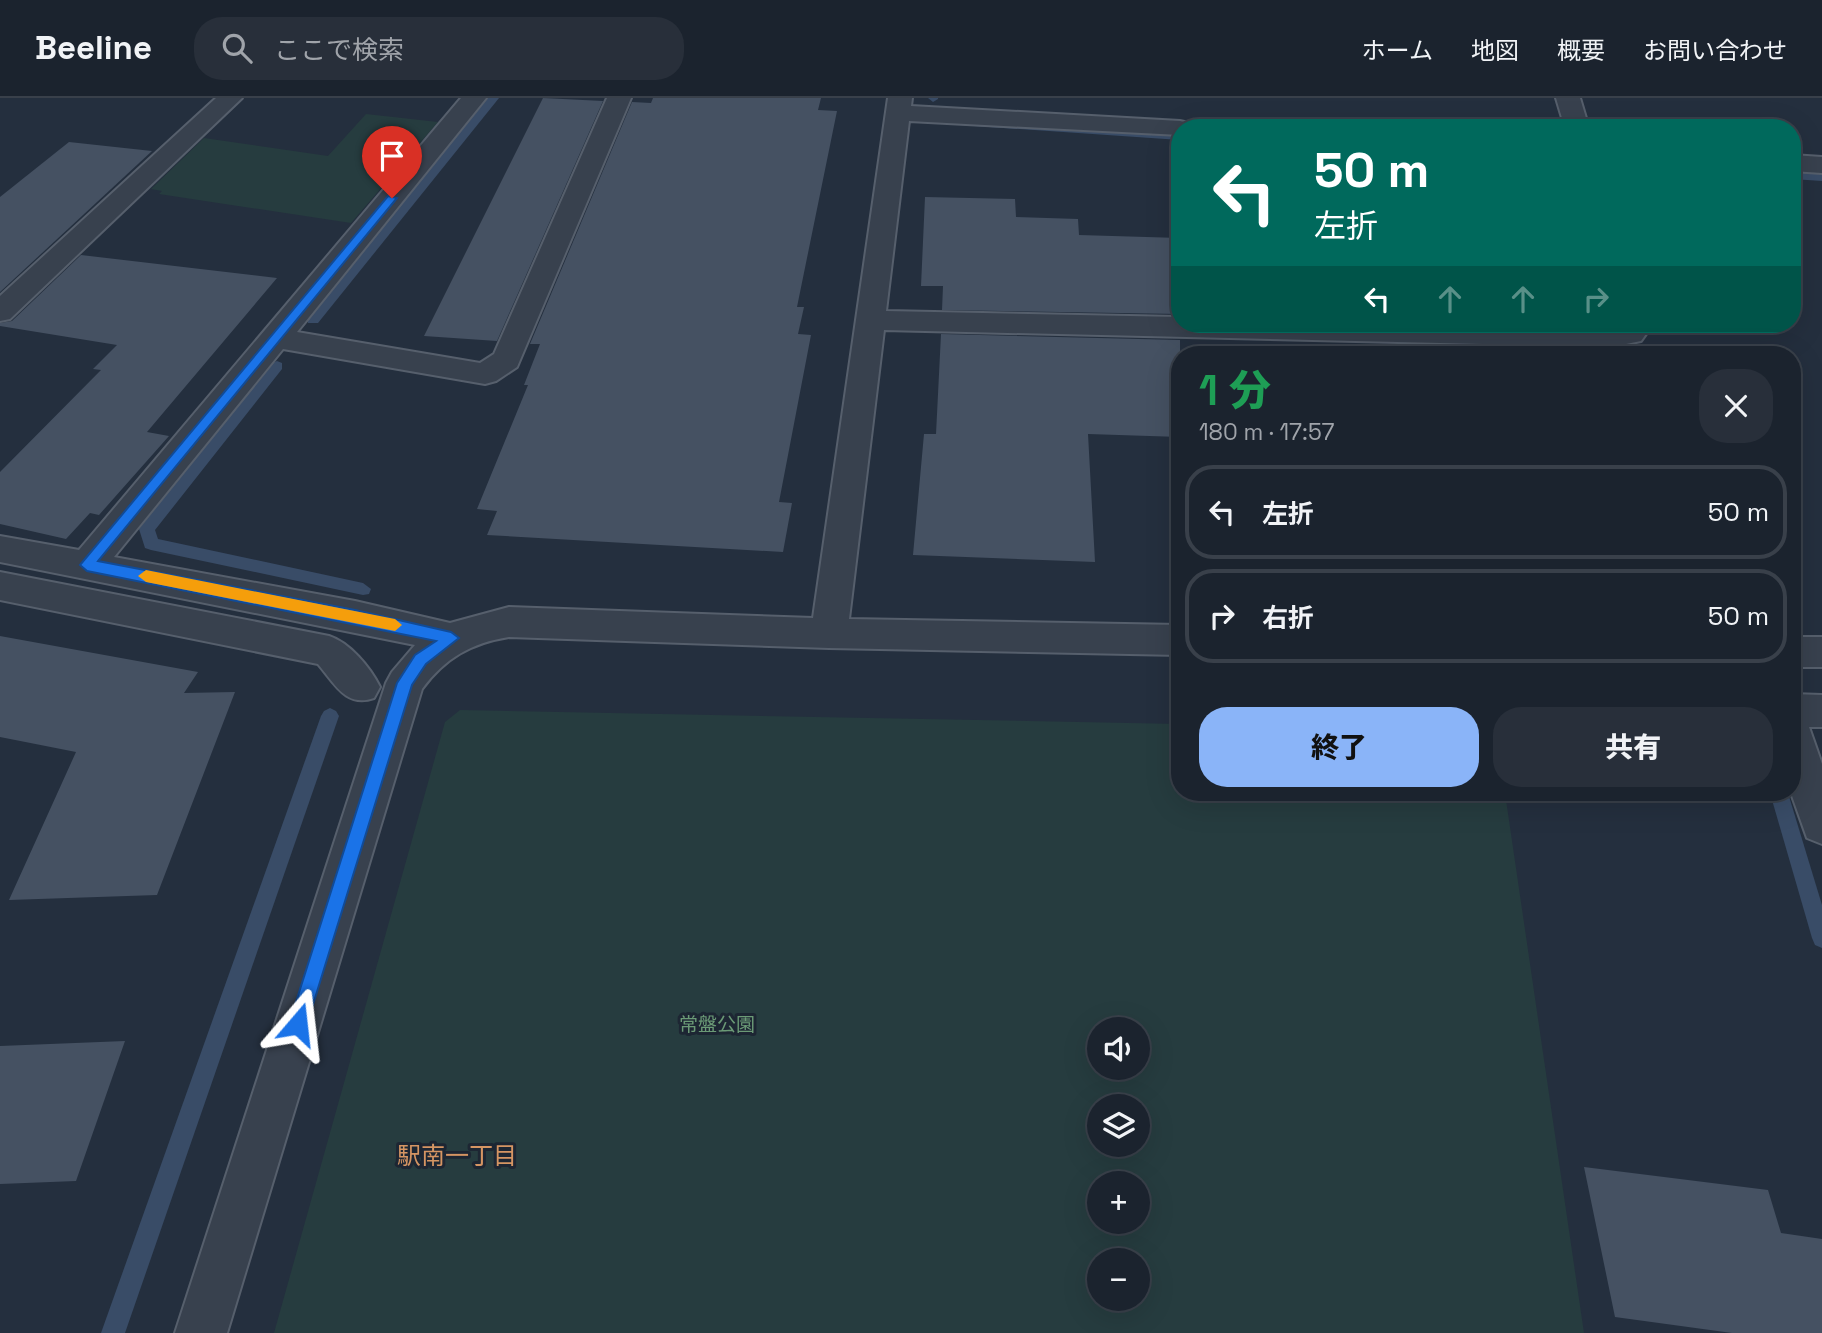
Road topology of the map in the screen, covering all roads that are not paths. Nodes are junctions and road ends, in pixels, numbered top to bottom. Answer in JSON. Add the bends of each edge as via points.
{"nodes":[{"id":1,"x":230,"y":98,"type":"edge"},
{"id":2,"x":474,"y":98,"type":"edge"},
{"id":3,"x":619,"y":98,"type":"edge"},
{"id":4,"x":1568,"y":98,"type":"edge"},
{"id":5,"x":899,"y":106,"type":"edge"},
{"id":6,"x":1574,"y":119,"type":"edge"},
{"id":7,"x":1171,"y":127,"type":"edge"},
{"id":8,"x":1801,"y":164,"type":"edge"},
{"id":9,"x":1822,"y":165,"type":"edge"},
{"id":10,"x":0,"y":312,"type":"edge"},
{"id":11,"x":870,"y":320,"type":"junction"},
{"id":12,"x":1171,"y":327,"type":"edge"},
{"id":13,"x":1437,"y":333,"type":"edge"},
{"id":14,"x":276,"y":338,"type":"junction"},
{"id":15,"x":1637,"y":338,"type":"edge"},
{"id":16,"x":0,"y":549,"type":"edge"},
{"id":17,"x":87,"y":565,"type":"junction"},
{"id":18,"x":0,"y":586,"type":"edge"},
{"id":19,"x":829,"y":633,"type":"junction"},
{"id":20,"x":451,"y":638,"type":"junction"},
{"id":21,"x":1171,"y":640,"type":"edge"},
{"id":22,"x":1801,"y":652,"type":"edge"},
{"id":23,"x":1822,"y":652,"type":"edge"},
{"id":24,"x":361,"y":687,"type":"dead end"},
{"id":25,"x":1801,"y":710,"type":"edge"},
{"id":26,"x":1822,"y":711,"type":"edge"},
{"id":27,"x":1801,"y":761,"type":"edge"},
{"id":28,"x":1822,"y":825,"type":"edge"},
{"id":29,"x":201,"y":1333,"type":"edge"}],
"edges":[{"from":1,"to":10,"type":"street"},
{"from":2,"to":14,"type":"street"},
{"from":3,"to":14,"type":"street","via":[[506,360],[485,374]]},
{"from":4,"to":6,"type":"street"},
{"from":5,"to":7,"type":"street"},
{"from":5,"to":11,"type":"street"},
{"from":8,"to":9,"type":"street"},
{"from":11,"to":12,"type":"street"},
{"from":11,"to":19,"type":"street"},
{"from":13,"to":15,"type":"street"},
{"from":14,"to":17,"type":"street"},
{"from":16,"to":17,"type":"street"},
{"from":17,"to":20,"type":"street"},
{"from":18,"to":24,"type":"street","via":[[329,651]]},
{"from":19,"to":20,"type":"street","via":[[509,622]]},
{"from":19,"to":21,"type":"street"},
{"from":20,"to":29,"type":"street","via":[[421,660],[405,683]]},
{"from":22,"to":23,"type":"street"},
{"from":25,"to":26,"type":"street"},
{"from":27,"to":28,"type":"street"}]}
